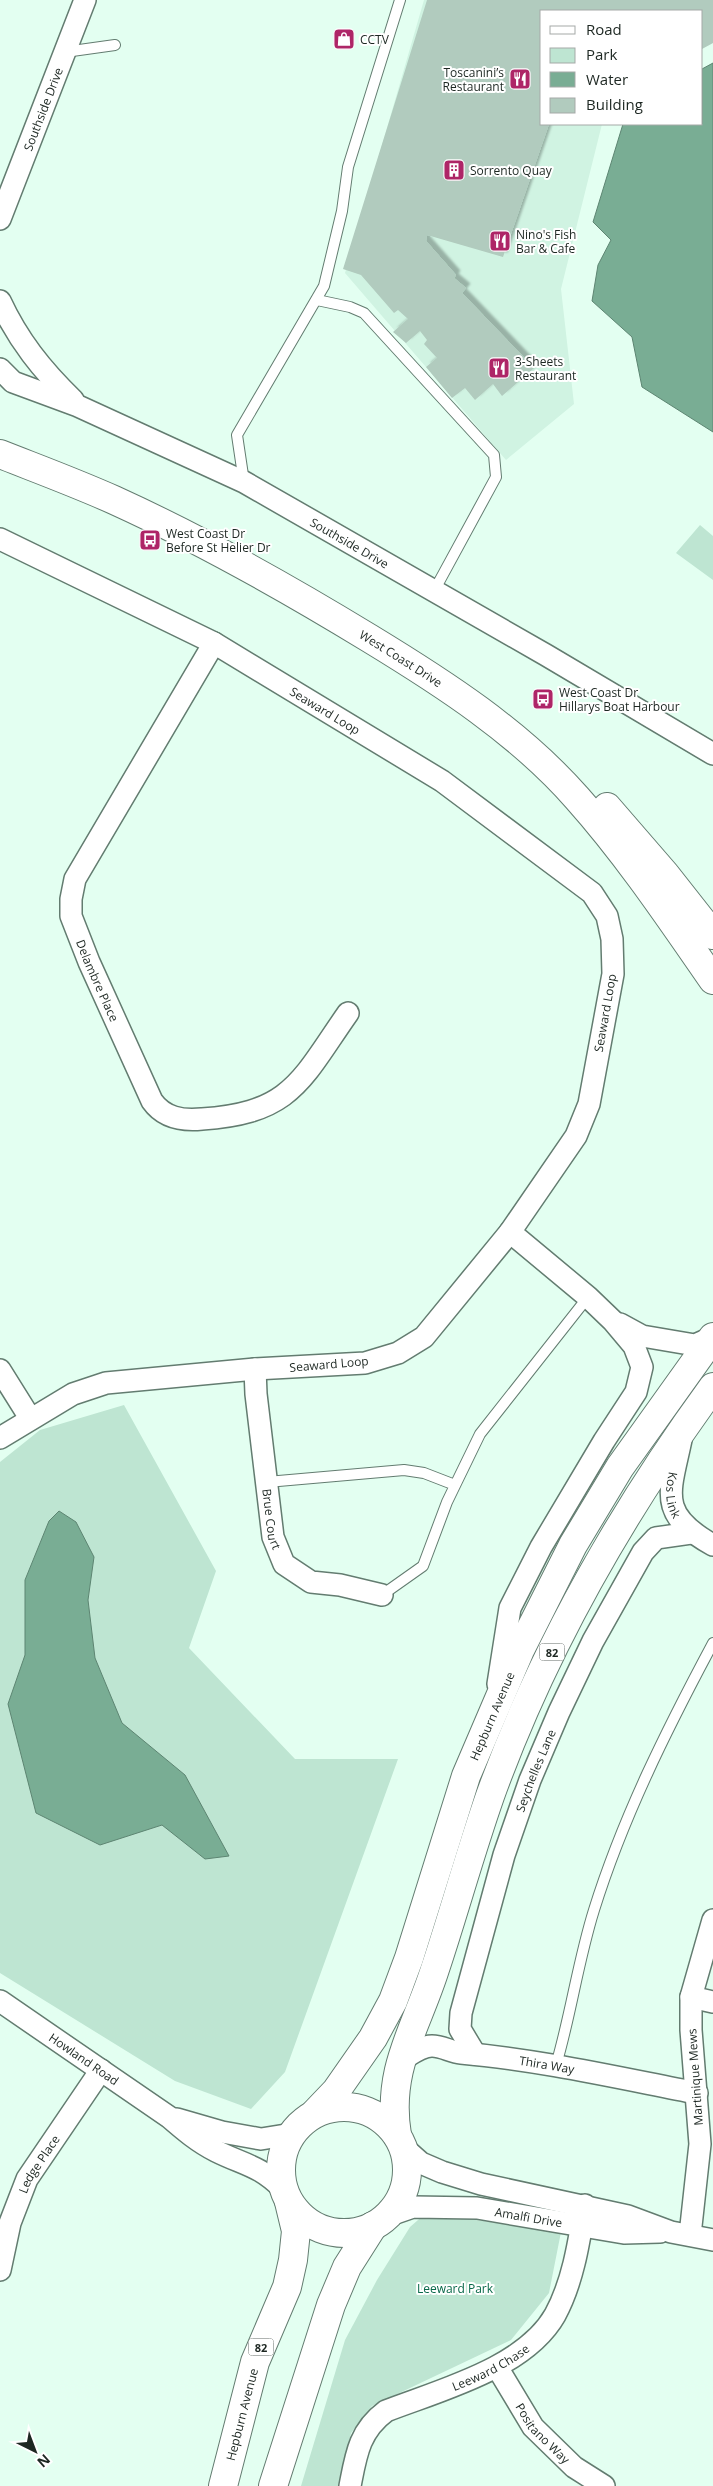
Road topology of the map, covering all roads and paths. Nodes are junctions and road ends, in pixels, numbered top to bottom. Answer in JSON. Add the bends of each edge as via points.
{"nodes":[{"id":1,"x":86,"y":0,"type":"edge"},
{"id":2,"x":400,"y":0,"type":"edge"},
{"id":3,"x":115,"y":45,"type":"dead end"},
{"id":4,"x":65,"y":52,"type":"junction"},
{"id":5,"x":0,"y":219,"type":"edge"},
{"id":6,"x":317,"y":300,"type":"junction"},
{"id":7,"x":0,"y":301,"type":"edge"},
{"id":8,"x":0,"y":370,"type":"edge"},
{"id":9,"x":78,"y":406,"type":"junction"},
{"id":10,"x":0,"y":437,"type":"edge"},
{"id":11,"x":0,"y":454,"type":"edge"},
{"id":12,"x":244,"y":482,"type":"junction"},
{"id":13,"x":0,"y":539,"type":"edge"},
{"id":14,"x":434,"y":591,"type":"junction"},
{"id":15,"x":214,"y":643,"type":"junction"},
{"id":16,"x":615,"y":695,"type":"junction"},
{"id":17,"x":713,"y":744,"type":"edge"},
{"id":18,"x":713,"y":754,"type":"edge"},
{"id":19,"x":713,"y":935,"type":"edge"},
{"id":20,"x":713,"y":980,"type":"edge"},
{"id":21,"x":348,"y":1013,"type":"dead end"},
{"id":22,"x":510,"y":1232,"type":"junction"},
{"id":23,"x":588,"y":1297,"type":"junction"},
{"id":24,"x":613,"y":1321,"type":"junction"},
{"id":25,"x":713,"y":1337,"type":"edge"},
{"id":26,"x":255,"y":1369,"type":"junction"},
{"id":27,"x":0,"y":1370,"type":"edge"},
{"id":28,"x":713,"y":1387,"type":"edge"},
{"id":29,"x":30,"y":1418,"type":"junction"},
{"id":30,"x":684,"y":1427,"type":"junction"},
{"id":31,"x":0,"y":1438,"type":"edge"},
{"id":32,"x":267,"y":1482,"type":"junction"},
{"id":33,"x":455,"y":1485,"type":"junction"},
{"id":34,"x":691,"y":1533,"type":"junction"},
{"id":35,"x":713,"y":1545,"type":"edge"},
{"id":36,"x":382,"y":1595,"type":"joint"},
{"id":37,"x":713,"y":1643,"type":"edge"},
{"id":38,"x":495,"y":1706,"type":"junction"},
{"id":39,"x":713,"y":1920,"type":"edge"},
{"id":40,"x":691,"y":1997,"type":"junction"},
{"id":41,"x":0,"y":2001,"type":"edge"},
{"id":42,"x":713,"y":2002,"type":"edge"},
{"id":43,"x":475,"y":2054,"type":"junction"},
{"id":44,"x":401,"y":2060,"type":"junction"},
{"id":45,"x":556,"y":2065,"type":"junction"},
{"id":46,"x":101,"y":2070,"type":"junction"},
{"id":47,"x":697,"y":2094,"type":"junction"},
{"id":48,"x":315,"y":2113,"type":"junction"},
{"id":49,"x":169,"y":2117,"type":"junction"},
{"id":50,"x":292,"y":2134,"type":"junction"},
{"id":51,"x":400,"y":2141,"type":"junction"},
{"id":52,"x":286,"y":2195,"type":"junction"},
{"id":53,"x":584,"y":2215,"type":"junction"},
{"id":54,"x":380,"y":2221,"type":"junction"},
{"id":55,"x":680,"y":2234,"type":"junction"},
{"id":56,"x":713,"y":2240,"type":"edge"},
{"id":57,"x":0,"y":2270,"type":"edge"},
{"id":58,"x":497,"y":2367,"type":"junction"},
{"id":59,"x":223,"y":2486,"type":"edge"},
{"id":60,"x":273,"y":2486,"type":"edge"},
{"id":61,"x":350,"y":2486,"type":"edge"},
{"id":62,"x":604,"y":2486,"type":"edge"}],
"edges":[{"from":1,"to":4,"type":"street","name":"Southside Drive"},
{"from":2,"to":6,"type":"lane","via":[[348,167],[342,211],[324,286]]},
{"from":3,"to":4,"type":"lane"},
{"from":4,"to":5,"type":"street","name":"Southside Drive"},
{"from":6,"to":12,"type":"lane","via":[[237,435]]},
{"from":6,"to":14,"type":"lane","via":[[364,313],[494,456],[496,477]]},
{"from":7,"to":9,"type":"street","name":"Southside Drive","via":[[32,356]]},
{"from":8,"to":9,"type":"street","name":"Southside Drive","via":[[13,382]]},
{"from":9,"to":12,"type":"street","name":"Southside Drive"},
{"from":10,"to":19,"type":"main road","name":"West Coast Drive","via":[[108,481],[216,534],[332,596],[457,673],[566,761],[665,874]]},
{"from":11,"to":20,"type":"main road","name":"West Coast Drive","via":[[114,500],[288,588],[463,698],[524,747],[576,796],[664,909]]},
{"from":12,"to":14,"type":"street","name":"Southside Drive"},
{"from":13,"to":15,"type":"street","name":"Seaward Loop"},
{"from":14,"to":16,"type":"street","name":"Southside Drive"},
{"from":15,"to":21,"type":"street","name":"Delambre Place","via":[[76,879],[70,899],[71,916],[152,1101],[158,1110],[171,1117],[190,1120],[221,1118],[254,1112],[276,1102],[297,1086]]},
{"from":15,"to":22,"type":"street","name":"Seaward Loop","via":[[442,781],[578,881],[592,893],[607,916],[612,939],[613,974],[589,1104],[576,1136]]},
{"from":16,"to":17,"type":"street","name":"Southside Drive"},
{"from":16,"to":18,"type":"street","name":"Southside Drive"},
{"from":22,"to":23,"type":"street"},
{"from":22,"to":26,"type":"street","name":"Seaward Loop","via":[[424,1337],[398,1353],[365,1363]]},
{"from":23,"to":24,"type":"street"},
{"from":23,"to":33,"type":"lane","via":[[480,1434]]},
{"from":24,"to":25,"type":"street","via":[[642,1336],[695,1345]]},
{"from":24,"to":38,"type":"street","via":[[634,1346],[642,1367],[636,1392],[540,1547],[510,1608]]},
{"from":25,"to":38,"type":"main road","name":"Hepburn Avenue","number":"82","via":[[620,1467],[573,1545]]},
{"from":26,"to":29,"type":"street","name":"Seaward Loop","via":[[106,1383],[73,1394]]},
{"from":26,"to":32,"type":"street","name":"Brue Court"},
{"from":27,"to":29,"type":"street"},
{"from":28,"to":30,"type":"main road","number":"82"},
{"from":29,"to":31,"type":"street","name":"Seaward Loop"},
{"from":30,"to":34,"type":"street","name":"Kos Link","via":[[671,1503]]},
{"from":30,"to":44,"type":"main road","number":"82","via":[[630,1508],[585,1586],[537,1682],[491,1795],[428,1993]]},
{"from":32,"to":33,"type":"lane","via":[[404,1470],[424,1473]]},
{"from":32,"to":36,"type":"street","name":"Brue Court","via":[[273,1537],[284,1564],[311,1582]]},
{"from":33,"to":36,"type":"lane","via":[[422,1566]]},
{"from":34,"to":35,"type":"street","name":"Kos Link"},
{"from":34,"to":43,"type":"street","name":"Seychelles Lane","via":[[656,1538],[643,1552],[593,1641],[530,1780],[504,1856],[461,2013],[463,2038]]},
{"from":37,"to":45,"type":"lane","via":[[633,1806],[602,1885]]},
{"from":38,"to":48,"type":"main road","name":"Hepburn Avenue","number":"82","via":[[466,1776],[393,2001],[373,2038],[336,2091]]},
{"from":39,"to":40,"type":"street","name":"Martinique Mews"},
{"from":40,"to":42,"type":"street"},
{"from":40,"to":47,"type":"street","name":"Martinique Mews"},
{"from":41,"to":46,"type":"street","name":"Howland Road"},
{"from":43,"to":44,"type":"street","name":"Thira Way","via":[[430,2046]]},
{"from":43,"to":45,"type":"street","name":"Thira Way"},
{"from":44,"to":51,"type":"main road","number":"82","via":[[394,2096]]},
{"from":45,"to":47,"type":"street","name":"Thira Way"},
{"from":46,"to":49,"type":"street","name":"Howland Road"},
{"from":46,"to":57,"type":"street","name":"Ledge Place","via":[[27,2179],[10,2223]]},
{"from":47,"to":55,"type":"street","name":"Martinique Mews","via":[[700,2144]]},
{"from":48,"to":50,"type":"main road","number":"82"},
{"from":48,"to":51,"type":"main road","number":"82","via":[[334,2107],[354,2107],[379,2116]]},
{"from":49,"to":50,"type":"street","name":"Howland Road","via":[[261,2139]]},
{"from":49,"to":52,"type":"street","name":"Howland Road","via":[[216,2152],[268,2174]]},
{"from":50,"to":52,"type":"main road","number":"82","via":[[284,2146],[281,2160],[280,2175]]},
{"from":51,"to":53,"type":"street","name":"Amalfi Drive","via":[[421,2162],[442,2172]]},
{"from":51,"to":54,"type":"main road","number":"82","via":[[407,2166],[405,2184],[399,2202]]},
{"from":52,"to":54,"type":"main road","via":[[302,2218],[320,2229],[346,2233]]},
{"from":52,"to":59,"type":"main road","name":"Hepburn Avenue","number":"82","via":[[296,2231],[293,2260],[287,2287],[255,2362]]},
{"from":53,"to":54,"type":"street","name":"Amalfi Drive","via":[[413,2207]]},
{"from":53,"to":55,"type":"street","name":"Amalfi Drive","via":[[624,2233]]},
{"from":53,"to":58,"type":"street","name":"Leeward Chase","via":[[576,2255],[555,2315],[526,2349]]},
{"from":54,"to":60,"type":"main road","number":"82","via":[[347,2267],[331,2305]]},
{"from":55,"to":56,"type":"street","name":"Amalfi Drive"},
{"from":58,"to":61,"type":"street","name":"Leeward Chase","via":[[386,2411],[372,2422],[357,2452]]},
{"from":58,"to":62,"type":"street","name":"Positano Way","via":[[533,2427],[574,2467]]}]}
